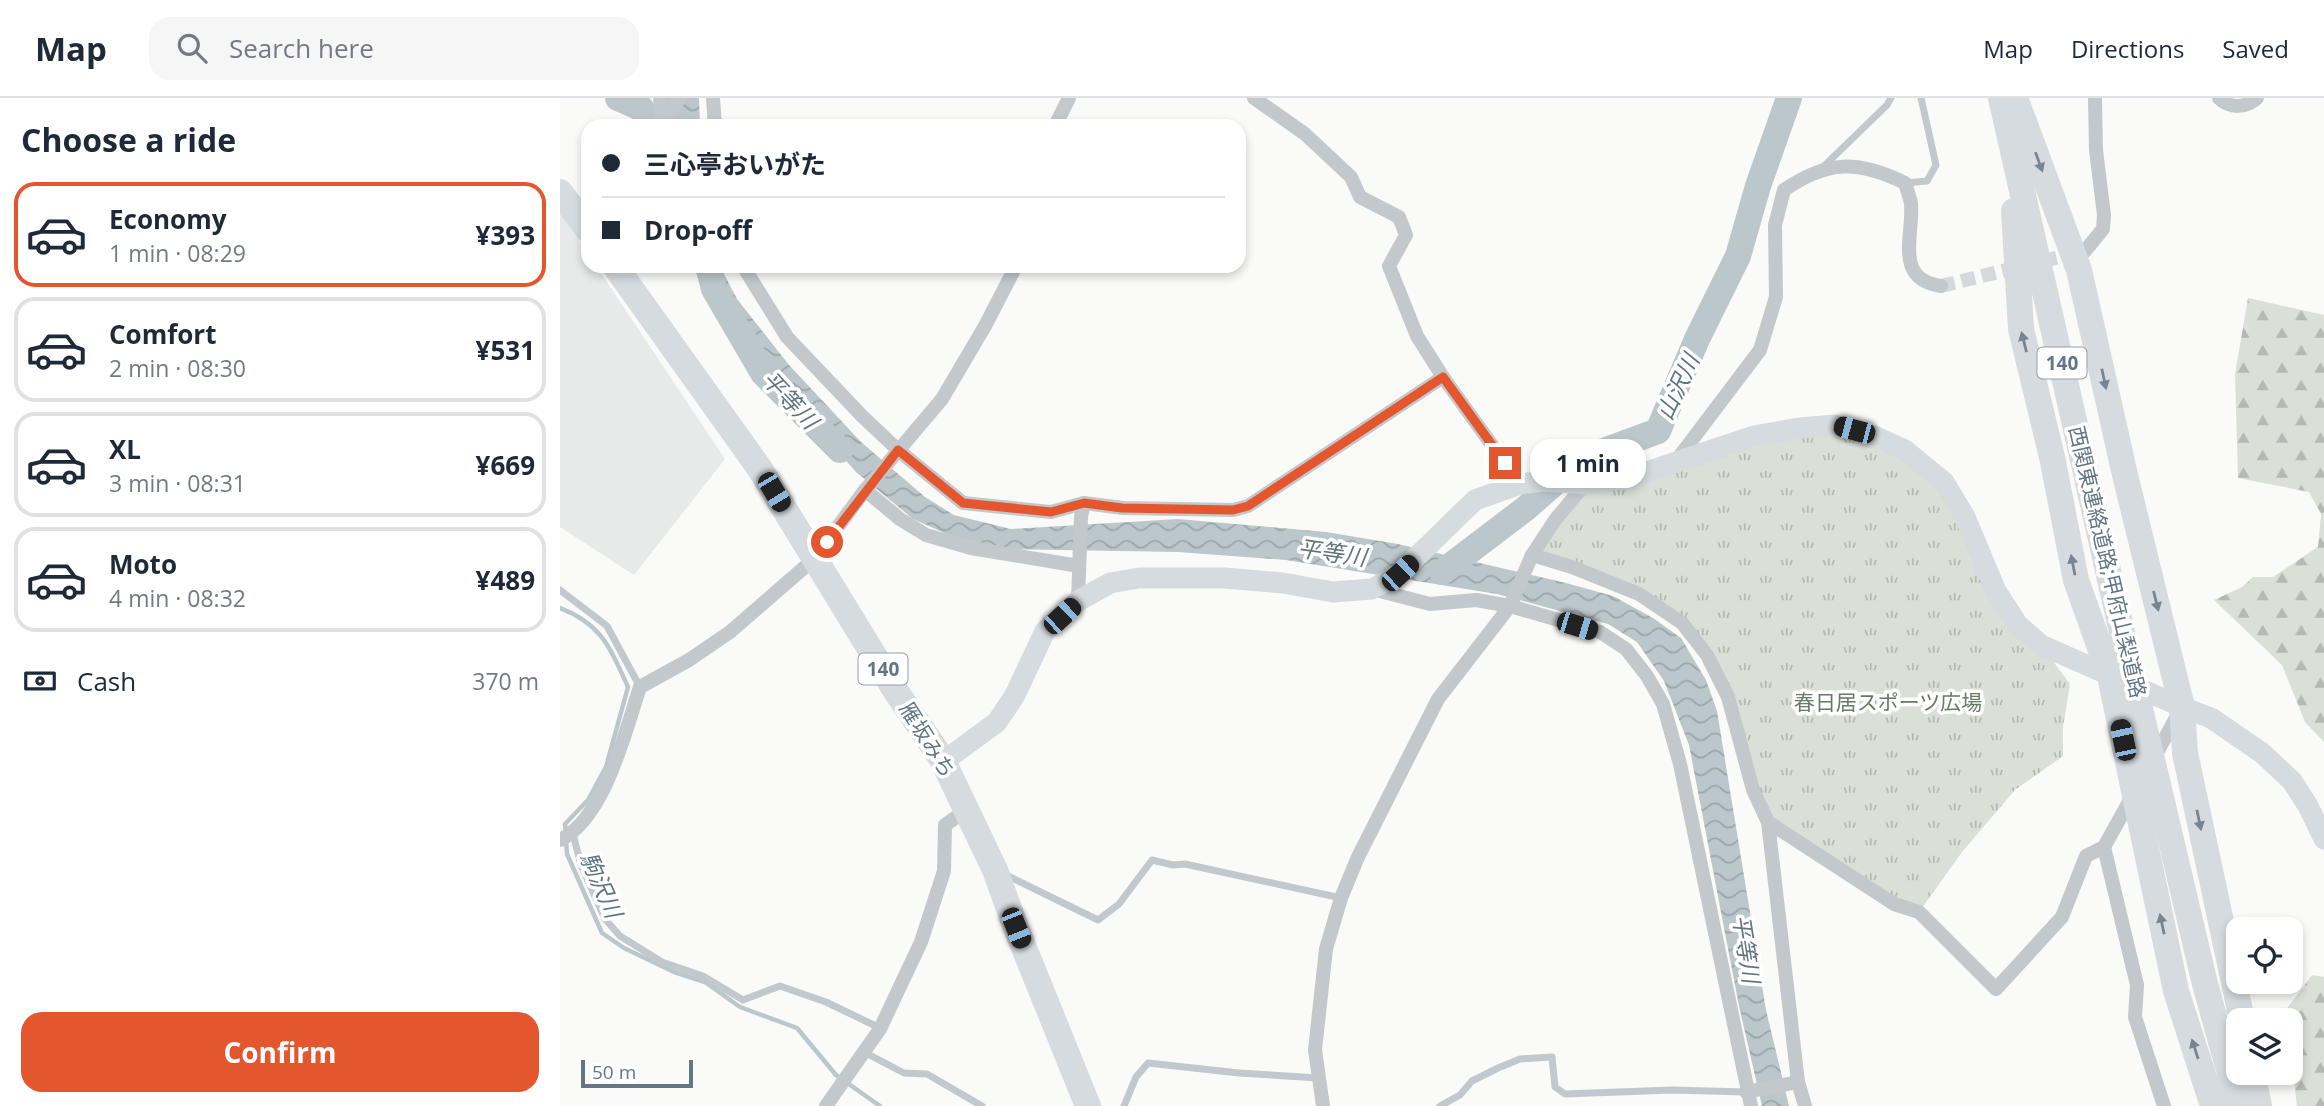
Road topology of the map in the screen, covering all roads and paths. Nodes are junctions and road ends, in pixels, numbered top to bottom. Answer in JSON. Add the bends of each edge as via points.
{"nodes":[{"id":1,"x":660,"y":98,"type":"edge"},
{"id":2,"x":680,"y":98,"type":"edge"},
{"id":3,"x":713,"y":98,"type":"edge"},
{"id":4,"x":1069,"y":98,"type":"edge"},
{"id":5,"x":1254,"y":98,"type":"edge"},
{"id":6,"x":1891,"y":98,"type":"edge"},
{"id":7,"x":1921,"y":98,"type":"edge"},
{"id":8,"x":2001,"y":98,"type":"edge"},
{"id":9,"x":2015,"y":98,"type":"edge"},
{"id":10,"x":2095,"y":98,"type":"edge"},
{"id":11,"x":2219,"y":98,"type":"edge"},
{"id":12,"x":2257,"y":98,"type":"edge"},
{"id":13,"x":661,"y":119,"type":"edge"},
{"id":14,"x":665,"y":119,"type":"edge"},
{"id":15,"x":714,"y":119,"type":"edge"},
{"id":16,"x":1058,"y":119,"type":"edge"},
{"id":17,"x":1817,"y":172,"type":"junction"},
{"id":18,"x":1905,"y":183,"type":"junction"},
{"id":19,"x":560,"y":192,"type":"edge"},
{"id":20,"x":581,"y":216,"type":"edge"},
{"id":21,"x":2085,"y":251,"type":"tunnel mouth"},
{"id":22,"x":620,"y":273,"type":"edge"},
{"id":23,"x":747,"y":273,"type":"edge"},
{"id":24,"x":1012,"y":273,"type":"edge"},
{"id":25,"x":1941,"y":286,"type":"dead end"},
{"id":26,"x":1443,"y":377,"type":"junction"},
{"id":27,"x":898,"y":450,"type":"junction"},
{"id":28,"x":1675,"y":462,"type":"junction"},
{"id":29,"x":1520,"y":484,"type":"junction"},
{"id":30,"x":1580,"y":484,"type":"junction"},
{"id":31,"x":865,"y":491,"type":"junction"},
{"id":32,"x":1083,"y":510,"type":"junction"},
{"id":33,"x":1532,"y":555,"type":"junction"},
{"id":34,"x":814,"y":559,"type":"junction"},
{"id":35,"x":1080,"y":562,"type":"junction"},
{"id":36,"x":1372,"y":589,"type":"junction"},
{"id":37,"x":560,"y":590,"type":"edge"},
{"id":38,"x":1078,"y":601,"type":"junction"},
{"id":39,"x":1510,"y":606,"type":"junction"},
{"id":40,"x":2110,"y":676,"type":"junction"},
{"id":41,"x":640,"y":687,"type":"junction"},
{"id":42,"x":2182,"y":708,"type":"junction"},
{"id":43,"x":942,"y":759,"type":"junction"},
{"id":44,"x":968,"y":809,"type":"junction"},
{"id":45,"x":1768,"y":822,"type":"junction"},
{"id":46,"x":568,"y":836,"type":"edge"},
{"id":47,"x":2324,"y":839,"type":"edge"},
{"id":48,"x":2104,"y":847,"type":"junction"},
{"id":49,"x":995,"y":870,"type":"junction"},
{"id":50,"x":1341,"y":898,"type":"junction"},
{"id":51,"x":2239,"y":1008,"type":"edge"},
{"id":52,"x":880,"y":1028,"type":"junction"},
{"id":53,"x":863,"y":1052,"type":"junction"},
{"id":54,"x":1318,"y":1078,"type":"junction"},
{"id":55,"x":1798,"y":1082,"type":"junction"},
{"id":56,"x":2255,"y":1085,"type":"edge"},
{"id":57,"x":1749,"y":1099,"type":"edge"},
{"id":58,"x":826,"y":1106,"type":"edge"},
{"id":59,"x":982,"y":1106,"type":"edge"},
{"id":60,"x":1088,"y":1106,"type":"edge"},
{"id":61,"x":1124,"y":1106,"type":"edge"},
{"id":62,"x":1323,"y":1106,"type":"edge"},
{"id":63,"x":1440,"y":1106,"type":"edge"},
{"id":64,"x":1805,"y":1106,"type":"edge"},
{"id":65,"x":2164,"y":1106,"type":"edge"},
{"id":66,"x":2213,"y":1106,"type":"edge"},
{"id":67,"x":2239,"y":1106,"type":"edge"},
{"id":68,"x":2259,"y":1106,"type":"edge"}],
"edges":[{"from":1,"to":13,"type":"street"},
{"from":2,"to":14,"type":"street"},
{"from":3,"to":15,"type":"street"},
{"from":4,"to":16,"type":"street"},
{"from":5,"to":26,"type":"street","via":[[1351,177],[1360,197],[1399,217],[1406,235],[1389,265],[1417,336]]},
{"from":6,"to":17,"type":"lane"},
{"from":7,"to":18,"type":"lane","via":[[1936,165],[1927,181]]},
{"from":40,"to":8,"type":"highway","one_way":true,"via":[[2076,580],[2021,329],[2017,231]]},
{"from":8,"to":67,"type":"highway","name":"西関東連絡道路;甲府山梨道路","number":"140","via":[[2205,984]]},
{"from":9,"to":42,"type":"highway","one_way":true,"via":[[2079,270]]},
{"from":10,"to":21,"type":"street","via":[[2104,215],[2103,229]]},
{"from":11,"to":12,"type":"street","via":[[2238,107]]},
{"from":17,"to":18,"type":"street","via":[[1860,166]]},
{"from":17,"to":28,"type":"street","via":[[1784,190],[1775,225],[1776,297],[1760,350]]},
{"from":18,"to":25,"type":"street","via":[[1911,204],[1910,263],[1929,284]]},
{"from":19,"to":20,"type":"highway"},
{"from":22,"to":34,"type":"highway","name":"雁坂みち","number":"140","via":[[760,469]]},
{"from":23,"to":27,"type":"street","via":[[787,337]]},
{"from":24,"to":27,"type":"street","via":[[942,399]]},
{"from":26,"to":29,"type":"street"},
{"from":26,"to":32,"type":"street","via":[[1248,506],[1233,510]]},
{"from":27,"to":31,"type":"street"},
{"from":27,"to":32,"type":"street","via":[[963,503],[1051,512]]},
{"from":28,"to":30,"type":"street","via":[[1629,478]]},
{"from":28,"to":40,"type":"street","via":[[1754,436],[1835,425],[1905,450],[1944,481],[1965,517],[1996,591],[2018,625],[2041,645]]},
{"from":29,"to":30,"type":"street"},
{"from":29,"to":36,"type":"street","via":[[1475,500],[1400,573]]},
{"from":30,"to":33,"type":"street"},
{"from":31,"to":34,"type":"street"},
{"from":31,"to":35,"type":"street","via":[[926,535],[971,548]]},
{"from":32,"to":35,"type":"street"},
{"from":33,"to":39,"type":"street"},
{"from":33,"to":45,"type":"street","via":[[1639,594],[1682,624],[1707,655],[1728,696],[1753,790]]},
{"from":34,"to":41,"type":"street","via":[[730,632]]},
{"from":34,"to":43,"type":"highway","name":"雁坂みち","number":"140"},
{"from":35,"to":38,"type":"street"},
{"from":36,"to":38,"type":"street","via":[[1333,592],[1224,578],[1151,578],[1110,583]]},
{"from":36,"to":39,"type":"street","via":[[1430,604],[1476,600]]},
{"from":37,"to":41,"type":"lane","via":[[607,626]]},
{"from":38,"to":43,"type":"street","via":[[1045,631],[997,722]]},
{"from":39,"to":50,"type":"street","via":[[1438,699]]},
{"from":39,"to":57,"type":"street","via":[[1600,632],[1626,649],[1663,704],[1680,764]]},
{"from":40,"to":42,"type":"street"},
{"from":66,"to":40,"type":"highway","one_way":true,"via":[[2176,991]]},
{"from":41,"to":46,"type":"street","via":[[614,768],[586,820]]},
{"from":42,"to":47,"type":"street","via":[[2211,718],[2262,753],[2292,781]]},
{"from":42,"to":48,"type":"street"},
{"from":42,"to":51,"type":"highway","one_way":true,"via":[[2185,753]]},
{"from":43,"to":44,"type":"highway","name":"雁坂みち","number":"140"},
{"from":44,"to":49,"type":"highway","name":"雁坂みち","number":"140"},
{"from":44,"to":52,"type":"street","via":[[945,825],[944,871],[921,942]]},
{"from":45,"to":48,"type":"street","via":[[1894,904],[1919,912],[1996,989],[2062,917],[2086,856]]},
{"from":45,"to":55,"type":"street"},
{"from":46,"to":52,"type":"lane","via":[[605,919],[620,936],[662,962],[703,976],[743,1000],[780,986]]},
{"from":48,"to":65,"type":"street","via":[[2137,985],[2135,1017]]},
{"from":49,"to":50,"type":"lane","via":[[1098,919],[1119,904],[1152,860],[1185,863]]},
{"from":49,"to":60,"type":"highway","name":"雁坂みち","number":"140"},
{"from":50,"to":54,"type":"street","via":[[1326,949],[1315,1050]]},
{"from":52,"to":53,"type":"street"},
{"from":53,"to":58,"type":"street"},
{"from":53,"to":59,"type":"lane","via":[[904,1073],[928,1074]]},
{"from":54,"to":61,"type":"lane","via":[[1148,1063],[1136,1077]]},
{"from":54,"to":62,"type":"street"},
{"from":55,"to":57,"type":"street"},
{"from":55,"to":64,"type":"street"},
{"from":56,"to":68,"type":"highway"},
{"from":57,"to":63,"type":"lane","via":[[1672,1090],[1565,1094],[1555,1087],[1552,1058],[1520,1059],[1498,1068]]}]}
